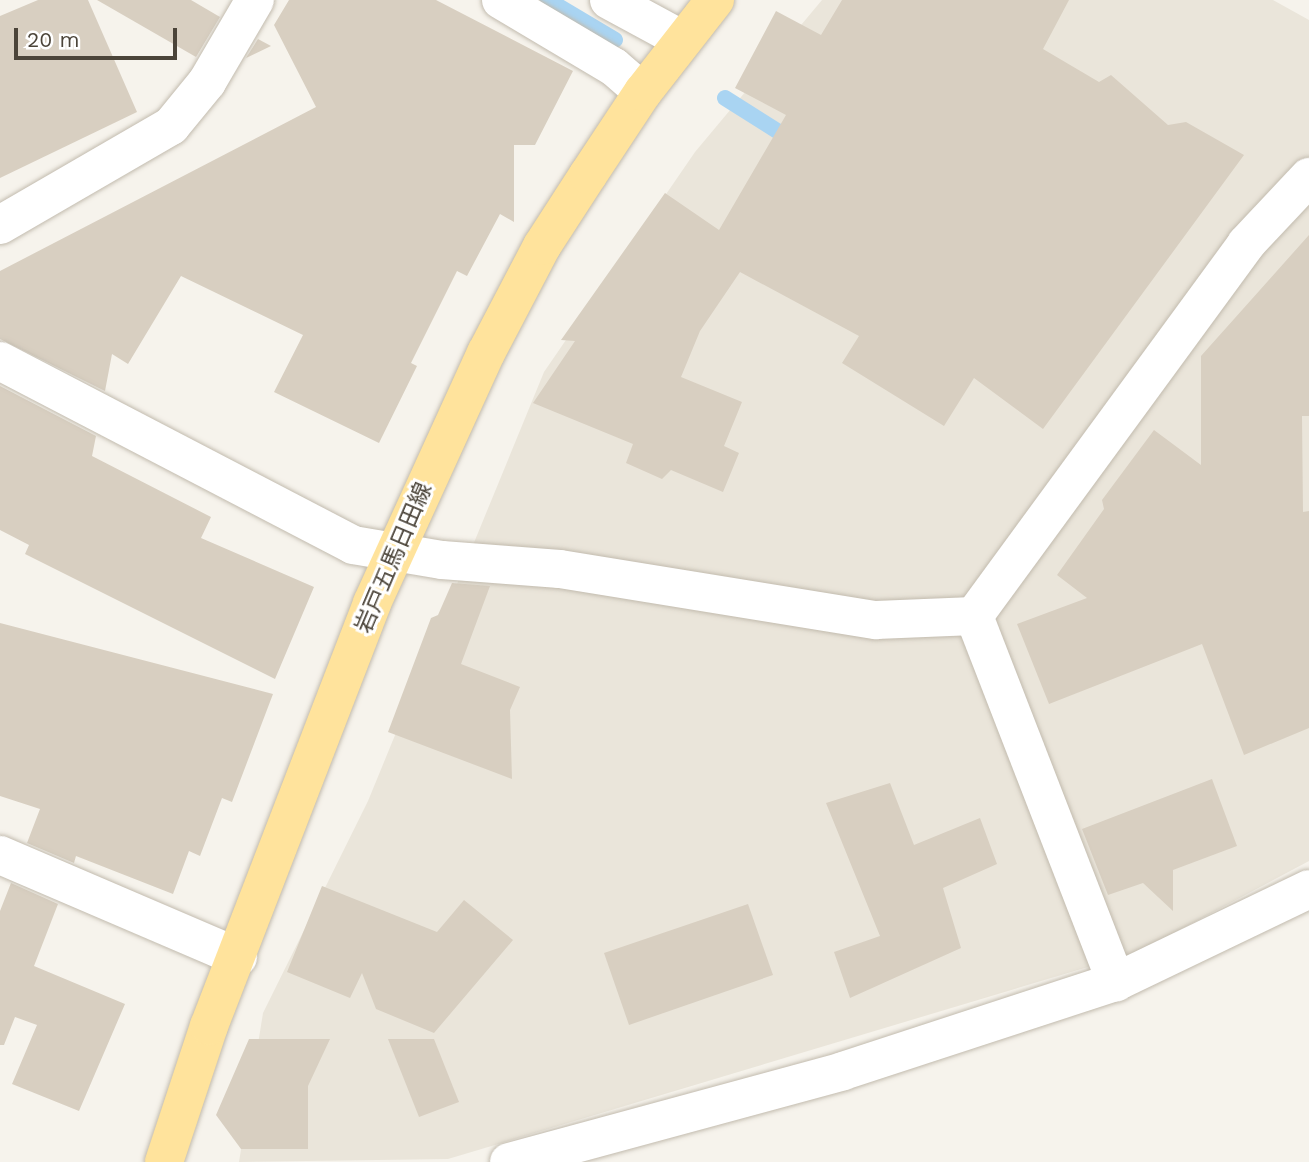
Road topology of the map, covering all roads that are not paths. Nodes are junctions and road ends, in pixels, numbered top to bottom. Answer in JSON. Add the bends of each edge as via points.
{"nodes":[{"id":1,"x":255,"y":0,"type":"edge"},
{"id":2,"x":501,"y":0,"type":"edge"},
{"id":3,"x":609,"y":0,"type":"edge"},
{"id":4,"x":715,"y":0,"type":"edge"},
{"id":5,"x":683,"y":40,"type":"junction"},
{"id":6,"x":643,"y":92,"type":"junction"},
{"id":7,"x":1309,"y":177,"type":"edge"},
{"id":8,"x":0,"y":225,"type":"edge"},
{"id":9,"x":0,"y":361,"type":"edge"},
{"id":10,"x":398,"y":549,"type":"junction"},
{"id":11,"x":974,"y":616,"type":"junction"},
{"id":12,"x":0,"y":855,"type":"edge"},
{"id":13,"x":1309,"y":889,"type":"edge"},
{"id":14,"x":238,"y":957,"type":"junction"},
{"id":15,"x":1116,"y":982,"type":"junction"},
{"id":16,"x":164,"y":1162,"type":"edge"},
{"id":17,"x":509,"y":1162,"type":"edge"}],
"edges":[{"from":1,"to":8,"type":"street","via":[[207,82],[172,126]]},
{"from":2,"to":6,"type":"street","via":[[614,67]]},
{"from":3,"to":5,"type":"street"},
{"from":4,"to":5,"type":"main road","name":"岩戸五馬日田線"},
{"from":5,"to":6,"type":"main road","name":"岩戸五馬日田線"},
{"from":6,"to":10,"type":"main road","name":"岩戸五馬日田線","via":[[542,246],[480,365]]},
{"from":7,"to":11,"type":"street","via":[[1246,244]]},
{"from":9,"to":10,"type":"street","via":[[353,545]]},
{"from":10,"to":11,"type":"street","via":[[442,560],[559,569],[876,620]]},
{"from":10,"to":14,"type":"main road","name":"岩戸五馬日田線","via":[[372,603]]},
{"from":11,"to":15,"type":"street"},
{"from":12,"to":14,"type":"street"},
{"from":13,"to":15,"type":"street"},
{"from":14,"to":16,"type":"main road","name":"岩戸五馬日田線","via":[[209,1026]]},
{"from":15,"to":17,"type":"street","via":[[843,1071]]}]}
